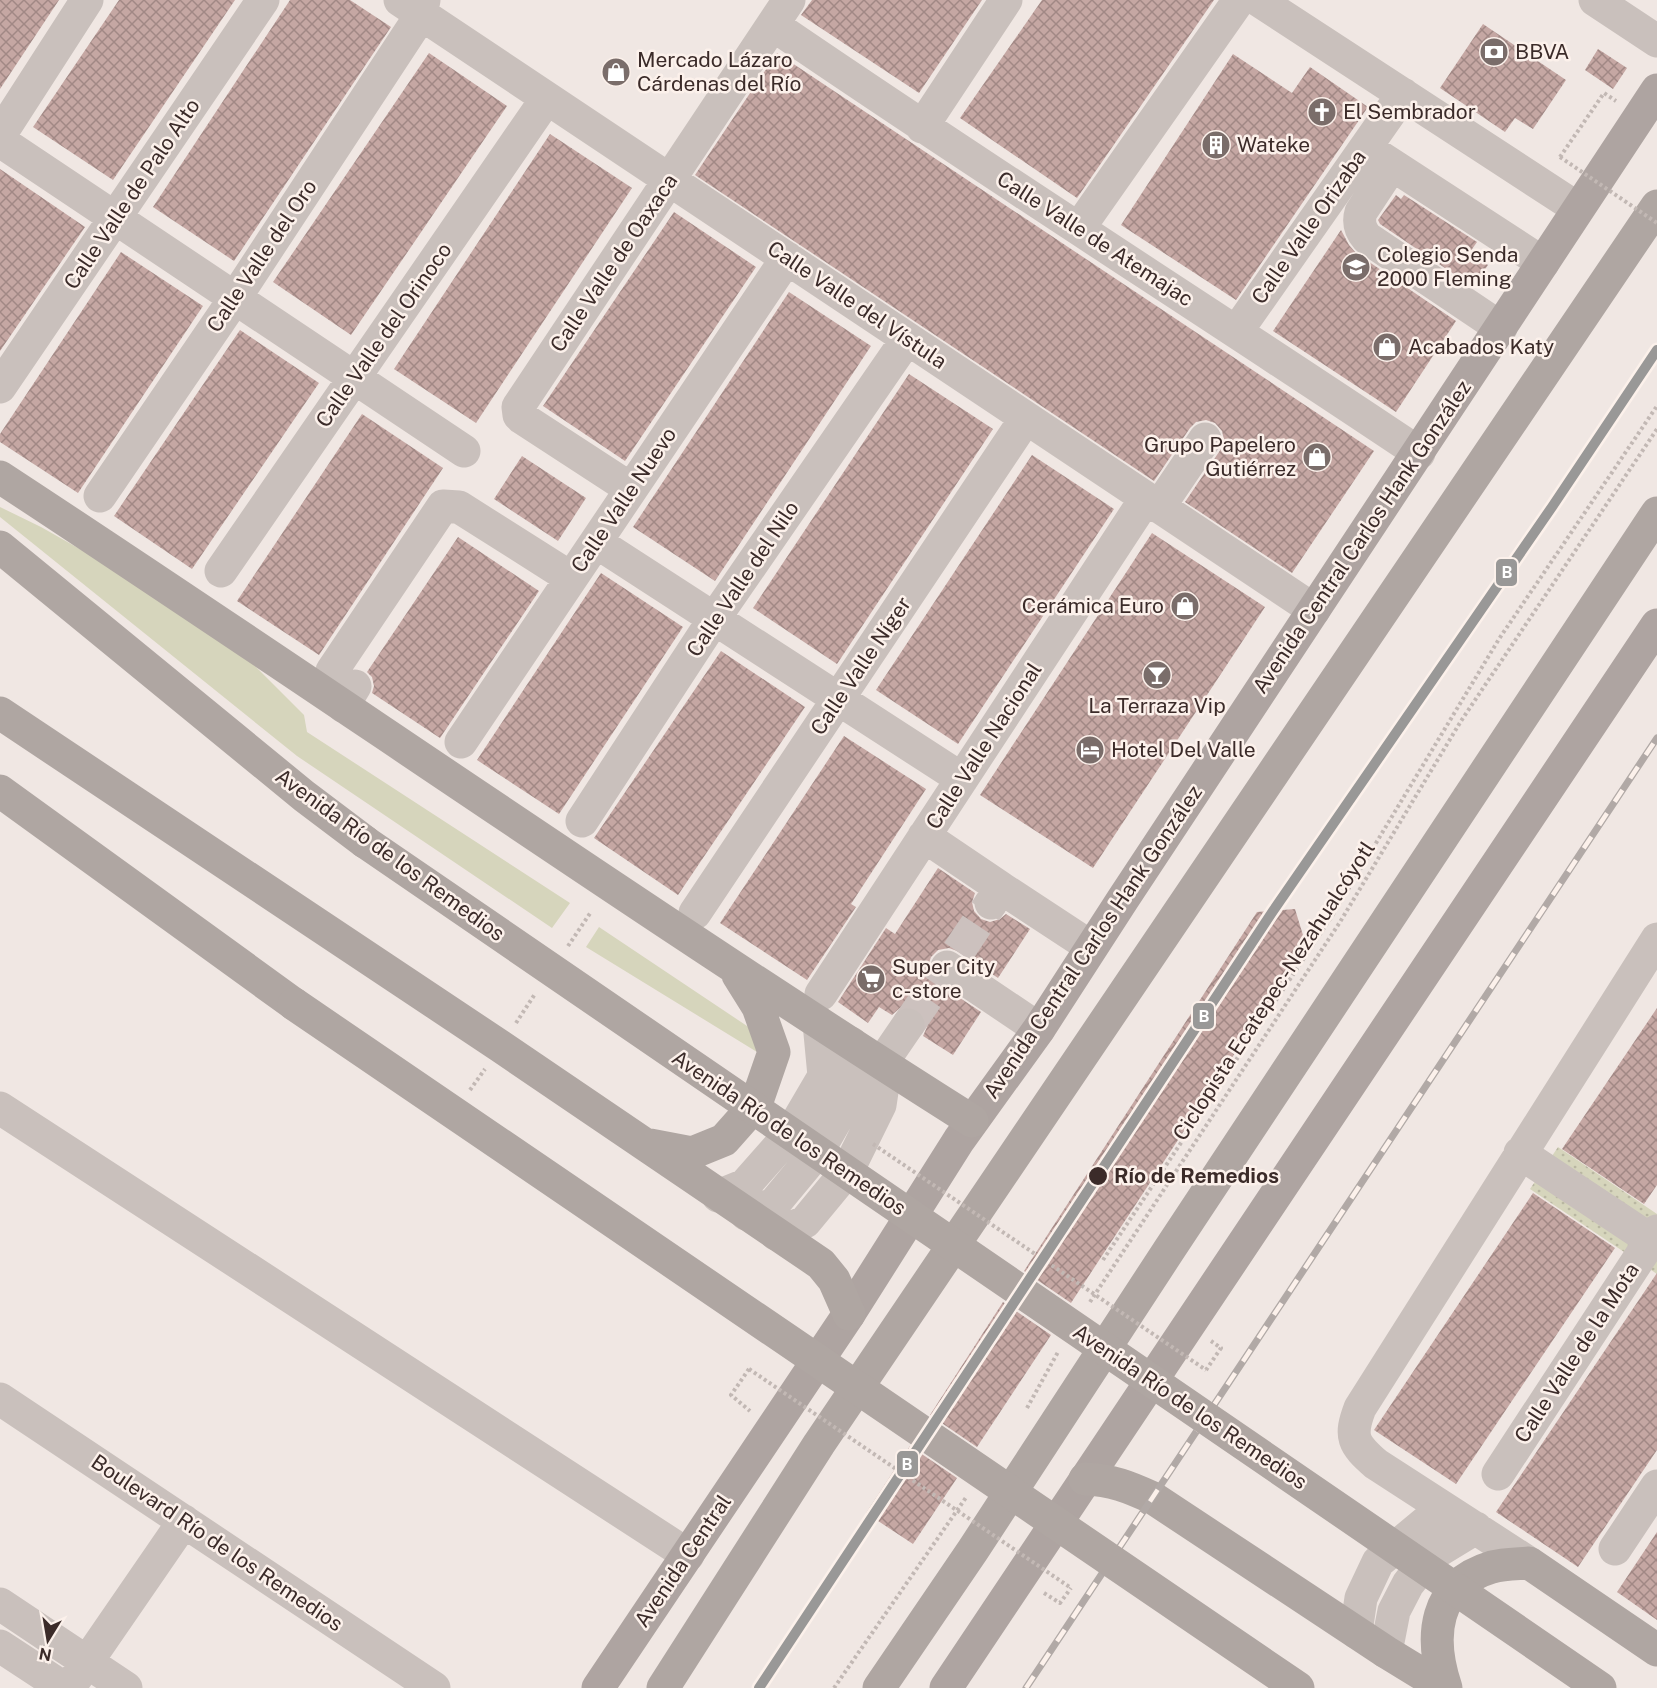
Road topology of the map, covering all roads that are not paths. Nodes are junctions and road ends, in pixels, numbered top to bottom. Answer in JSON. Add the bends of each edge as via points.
{"nodes":[{"id":1,"x":87,"y":0,"type":"edge"},
{"id":2,"x":263,"y":0,"type":"edge"},
{"id":3,"x":1006,"y":0,"type":"edge"},
{"id":4,"x":1239,"y":0,"type":"edge"},
{"id":5,"x":1258,"y":0,"type":"edge"},
{"id":6,"x":1595,"y":0,"type":"edge"},
{"id":7,"x":415,"y":5,"type":"edge"},
{"id":8,"x":781,"y":12,"type":"edge"},
{"id":9,"x":1657,"y":41,"type":"edge"},
{"id":10,"x":1657,"y":90,"type":"edge"},
{"id":11,"x":1403,"y":94,"type":"junction"},
{"id":12,"x":547,"y":98,"type":"junction"},
{"id":13,"x":922,"y":127,"type":"junction"},
{"id":14,"x":0,"y":135,"type":"edge"},
{"id":15,"x":0,"y":141,"type":"edge"},
{"id":16,"x":1365,"y":146,"type":"junction"},
{"id":17,"x":1392,"y":165,"type":"junction"},
{"id":18,"x":670,"y":180,"type":"junction"},
{"id":19,"x":1657,"y":206,"type":"edge"},
{"id":20,"x":1578,"y":208,"type":"junction"},
{"id":21,"x":115,"y":218,"type":"junction"},
{"id":22,"x":1078,"y":228,"type":"junction"},
{"id":23,"x":786,"y":258,"type":"junction"},
{"id":24,"x":1543,"y":263,"type":"junction"},
{"id":25,"x":235,"y":298,"type":"junction"},
{"id":26,"x":1501,"y":328,"type":"junction"},
{"id":27,"x":1237,"y":331,"type":"junction"},
{"id":28,"x":907,"y":339,"type":"junction"},
{"id":29,"x":354,"y":378,"type":"junction"},
{"id":30,"x":0,"y":387,"type":"edge"},
{"id":31,"x":1026,"y":418,"type":"junction"},
{"id":32,"x":1205,"y":439,"type":"dead end"},
{"id":33,"x":464,"y":451,"type":"dead end"},
{"id":34,"x":1419,"y":453,"type":"junction"},
{"id":35,"x":0,"y":477,"type":"edge"},
{"id":36,"x":631,"y":489,"type":"junction"},
{"id":37,"x":100,"y":496,"type":"dead end"},
{"id":38,"x":1153,"y":503,"type":"junction"},
{"id":39,"x":1657,"y":513,"type":"edge"},
{"id":40,"x":596,"y":542,"type":"junction"},
{"id":41,"x":0,"y":548,"type":"edge"},
{"id":42,"x":221,"y":571,"type":"dead end"},
{"id":43,"x":571,"y":578,"type":"junction"},
{"id":44,"x":1314,"y":610,"type":"junction"},
{"id":45,"x":714,"y":619,"type":"junction"},
{"id":46,"x":1657,"y":626,"type":"edge"},
{"id":47,"x":343,"y":688,"type":"junction"},
{"id":48,"x":838,"y":699,"type":"junction"},
{"id":49,"x":0,"y":713,"type":"edge"},
{"id":50,"x":461,"y":742,"type":"dead end"},
{"id":51,"x":962,"y":779,"type":"junction"},
{"id":52,"x":0,"y":791,"type":"edge"},
{"id":53,"x":582,"y":820,"type":"dead end"},
{"id":54,"x":924,"y":836,"type":"junction"},
{"id":55,"x":695,"y":913,"type":"dead end"},
{"id":56,"x":1657,"y":939,"type":"edge"},
{"id":57,"x":1091,"y":947,"type":"junction"},
{"id":58,"x":948,"y":966,"type":"dead end"},
{"id":59,"x":734,"y":969,"type":"junction"},
{"id":60,"x":820,"y":1008,"type":"junction"},
{"id":61,"x":908,"y":1025,"type":"tunnel mouth"},
{"id":62,"x":1040,"y":1029,"type":"junction"},
{"id":63,"x":851,"y":1043,"type":"junction"},
{"id":64,"x":882,"y":1064,"type":"junction"},
{"id":65,"x":0,"y":1108,"type":"edge"},
{"id":66,"x":972,"y":1120,"type":"junction"},
{"id":67,"x":645,"y":1144,"type":"junction"},
{"id":68,"x":1520,"y":1153,"type":"junction"},
{"id":69,"x":718,"y":1196,"type":"junction"},
{"id":70,"x":746,"y":1214,"type":"junction"},
{"id":71,"x":776,"y":1234,"type":"junction"},
{"id":72,"x":1655,"y":1238,"type":"edge"},
{"id":73,"x":849,"y":1314,"type":"junction"},
{"id":74,"x":0,"y":1399,"type":"edge"},
{"id":75,"x":768,"y":1434,"type":"joint"},
{"id":76,"x":1498,"y":1474,"type":"dead end"},
{"id":77,"x":1085,"y":1479,"type":"junction"},
{"id":78,"x":1657,"y":1486,"type":"edge"},
{"id":79,"x":1443,"y":1508,"type":"junction"},
{"id":80,"x":184,"y":1521,"type":"junction"},
{"id":81,"x":1476,"y":1528,"type":"junction"},
{"id":82,"x":1615,"y":1549,"type":"dead end"},
{"id":83,"x":688,"y":1555,"type":"junction"},
{"id":84,"x":1529,"y":1563,"type":"junction"},
{"id":85,"x":0,"y":1604,"type":"edge"},
{"id":86,"x":1356,"y":1632,"type":"junction"},
{"id":87,"x":0,"y":1646,"type":"edge"},
{"id":88,"x":1657,"y":1650,"type":"edge"},
{"id":89,"x":1386,"y":1652,"type":"junction"},
{"id":90,"x":86,"y":1661,"type":"junction"},
{"id":91,"x":64,"y":1688,"type":"edge"},
{"id":92,"x":69,"y":1688,"type":"edge"},
{"id":93,"x":126,"y":1688,"type":"edge"},
{"id":94,"x":434,"y":1688,"type":"edge"},
{"id":95,"x":598,"y":1688,"type":"edge"},
{"id":96,"x":663,"y":1688,"type":"edge"},
{"id":97,"x":879,"y":1688,"type":"edge"},
{"id":98,"x":946,"y":1688,"type":"edge"},
{"id":99,"x":1298,"y":1688,"type":"edge"},
{"id":100,"x":1446,"y":1688,"type":"edge"},
{"id":101,"x":1600,"y":1688,"type":"edge"}],
"edges":[{"from":1,"to":14,"type":"street"},
{"from":2,"to":21,"type":"street","name":"Calle Valle de Palo Alto"},
{"from":3,"to":13,"type":"street"},
{"from":4,"to":22,"type":"street"},
{"from":5,"to":11,"type":"street"},
{"from":6,"to":9,"type":"street"},
{"from":7,"to":12,"type":"street","name":"Calle Valle del Vístula"},
{"from":7,"to":25,"type":"street","name":"Calle Valle del Oro"},
{"from":8,"to":13,"type":"street","name":"Calle Valle de Atemajac"},
{"from":8,"to":18,"type":"street","name":"Calle Valle de Oaxaca"},
{"from":10,"to":20,"type":"main road","name":"Avenida Central Carlos Hank González"},
{"from":11,"to":16,"type":"street","name":"Calle Valle Orizaba"},
{"from":11,"to":20,"type":"street"},
{"from":12,"to":18,"type":"street","name":"Calle Valle del Vístula"},
{"from":12,"to":29,"type":"street","name":"Calle Valle del Orinoco"},
{"from":13,"to":22,"type":"street","name":"Calle Valle de Atemajac"},
{"from":15,"to":21,"type":"street"},
{"from":16,"to":17,"type":"street"},
{"from":16,"to":27,"type":"street","name":"Calle Valle Orizaba"},
{"from":17,"to":24,"type":"street"},
{"from":17,"to":26,"type":"street","via":[[1361,212],[1361,231]]},
{"from":18,"to":23,"type":"street","name":"Calle Valle del Vístula"},
{"from":18,"to":36,"type":"street","name":"Calle Valle de Oaxaca","via":[[518,407],[522,418]]},
{"from":19,"to":96,"type":"highway","via":[[819,1444]]},
{"from":20,"to":24,"type":"main road","name":"Avenida Central Carlos Hank González"},
{"from":21,"to":25,"type":"street"},
{"from":21,"to":30,"type":"street","name":"Calle Valle de Palo Alto"},
{"from":22,"to":27,"type":"street","name":"Calle Valle de Atemajac"},
{"from":23,"to":28,"type":"street","name":"Calle Valle del Vístula"},
{"from":23,"to":36,"type":"street","name":"Calle Valle Nuevo"},
{"from":24,"to":26,"type":"main road","name":"Avenida Central Carlos Hank González"},
{"from":25,"to":29,"type":"street"},
{"from":25,"to":37,"type":"street","name":"Calle Valle del Oro"},
{"from":26,"to":34,"type":"main road","name":"Avenida Central Carlos Hank González"},
{"from":27,"to":34,"type":"street","name":"Calle Valle de Atemajac"},
{"from":28,"to":31,"type":"street","name":"Calle Valle del Vístula"},
{"from":28,"to":45,"type":"street","name":"Calle Valle del Nilo"},
{"from":29,"to":33,"type":"street"},
{"from":29,"to":42,"type":"street","name":"Calle Valle del Orinoco"},
{"from":31,"to":38,"type":"street","name":"Calle Valle del Vístula"},
{"from":31,"to":48,"type":"street","name":"Calle Valle Níger"},
{"from":32,"to":38,"type":"street","name":"Calle Valle Nacional"},
{"from":34,"to":44,"type":"main road","name":"Avenida Central Carlos Hank González"},
{"from":35,"to":47,"type":"highway"},
{"from":36,"to":40,"type":"street","name":"Calle Valle Nuevo"},
{"from":38,"to":44,"type":"street","name":"Calle Valle del Vístula"},
{"from":38,"to":51,"type":"street","name":"Calle Valle Nacional"},
{"from":39,"to":97,"type":"highway"},
{"from":40,"to":43,"type":"street","name":"Calle Valle Nuevo"},
{"from":40,"to":45,"type":"street"},
{"from":41,"to":101,"type":"highway","name":"Avenida Río de los Remedios","bridge":true,"via":[[365,842]]},
{"from":43,"to":47,"type":"street","via":[[459,507],[447,505],[439,509]]},
{"from":43,"to":50,"type":"street","name":"Calle Valle Nuevo"},
{"from":44,"to":57,"type":"main road","name":"Avenida Central Carlos Hank González"},
{"from":45,"to":48,"type":"street"},
{"from":45,"to":53,"type":"street","name":"Calle Valle del Nilo"},
{"from":46,"to":77,"type":"main road"},
{"from":47,"to":59,"type":"highway"},
{"from":48,"to":51,"type":"street"},
{"from":48,"to":55,"type":"street","name":"Calle Valle Níger"},
{"from":49,"to":67,"type":"highway"},
{"from":51,"to":54,"type":"street","name":"Calle Valle Nacional"},
{"from":52,"to":99,"type":"highway","bridge":true,"via":[[294,1004]]},
{"from":54,"to":57,"type":"street","via":[[996,895]]},
{"from":54,"to":60,"type":"street","name":"Calle Valle Nacional"},
{"from":56,"to":68,"type":"street"},
{"from":57,"to":62,"type":"main road","name":"Avenida Central Carlos Hank González"},
{"from":58,"to":62,"type":"street"},
{"from":59,"to":60,"type":"highway"},
{"from":59,"to":67,"type":"highway","via":[[758,1007],[774,1053],[756,1104],[724,1140],[692,1153]]},
{"from":60,"to":63,"type":"highway"},
{"from":60,"to":69,"type":"street","via":[[824,1076],[790,1134],[745,1185]]},
{"from":61,"to":64,"type":"street"},
{"from":62,"to":66,"type":"main road","name":"Avenida Central Carlos Hank González"},
{"from":63,"to":64,"type":"highway"},
{"from":63,"to":70,"type":"street","via":[[852,1092],[818,1150],[774,1204]]},
{"from":64,"to":66,"type":"highway"},
{"from":64,"to":71,"type":"street","via":[[880,1106],[848,1170],[805,1222]]},
{"from":65,"to":83,"type":"street"},
{"from":66,"to":73,"type":"main road","name":"Avenida Central Carlos Hank González"},
{"from":67,"to":69,"type":"highway"},
{"from":68,"to":72,"type":"street"},
{"from":68,"to":79,"type":"street","via":[[1360,1408],[1354,1424],[1352,1436],[1361,1452]]},
{"from":69,"to":70,"type":"highway"},
{"from":70,"to":71,"type":"highway"},
{"from":71,"to":73,"type":"highway","via":[[821,1264],[834,1280]]},
{"from":72,"to":76,"type":"street","name":"Calle Valle de la Mota"},
{"from":73,"to":75,"type":"main road","name":"Avenida Central Carlos Hank González"},
{"from":74,"to":80,"type":"street","name":"Boulevard Río de los Remedios"},
{"from":75,"to":83,"type":"main road","name":"Avenida Central"},
{"from":77,"to":86,"type":"highway","via":[[1106,1480],[1153,1498]]},
{"from":77,"to":98,"type":"main road"},
{"from":78,"to":82,"type":"street"},
{"from":79,"to":81,"type":"street"},
{"from":79,"to":86,"type":"street","via":[[1378,1562],[1361,1598]]},
{"from":80,"to":90,"type":"street"},
{"from":80,"to":94,"type":"street","name":"Boulevard Río de los Remedios"},
{"from":81,"to":84,"type":"street"},
{"from":81,"to":89,"type":"street","via":[[1430,1556],[1408,1584],[1394,1611]]},
{"from":83,"to":95,"type":"main road","name":"Avenida Central"},
{"from":84,"to":88,"type":"highway"},
{"from":84,"to":100,"type":"highway","via":[[1493,1567],[1464,1579],[1447,1595],[1436,1643]]},
{"from":85,"to":90,"type":"street"},
{"from":86,"to":89,"type":"highway"},
{"from":87,"to":91,"type":"street"},
{"from":89,"to":100,"type":"highway"},
{"from":90,"to":92,"type":"street"},
{"from":90,"to":93,"type":"street"}]}
